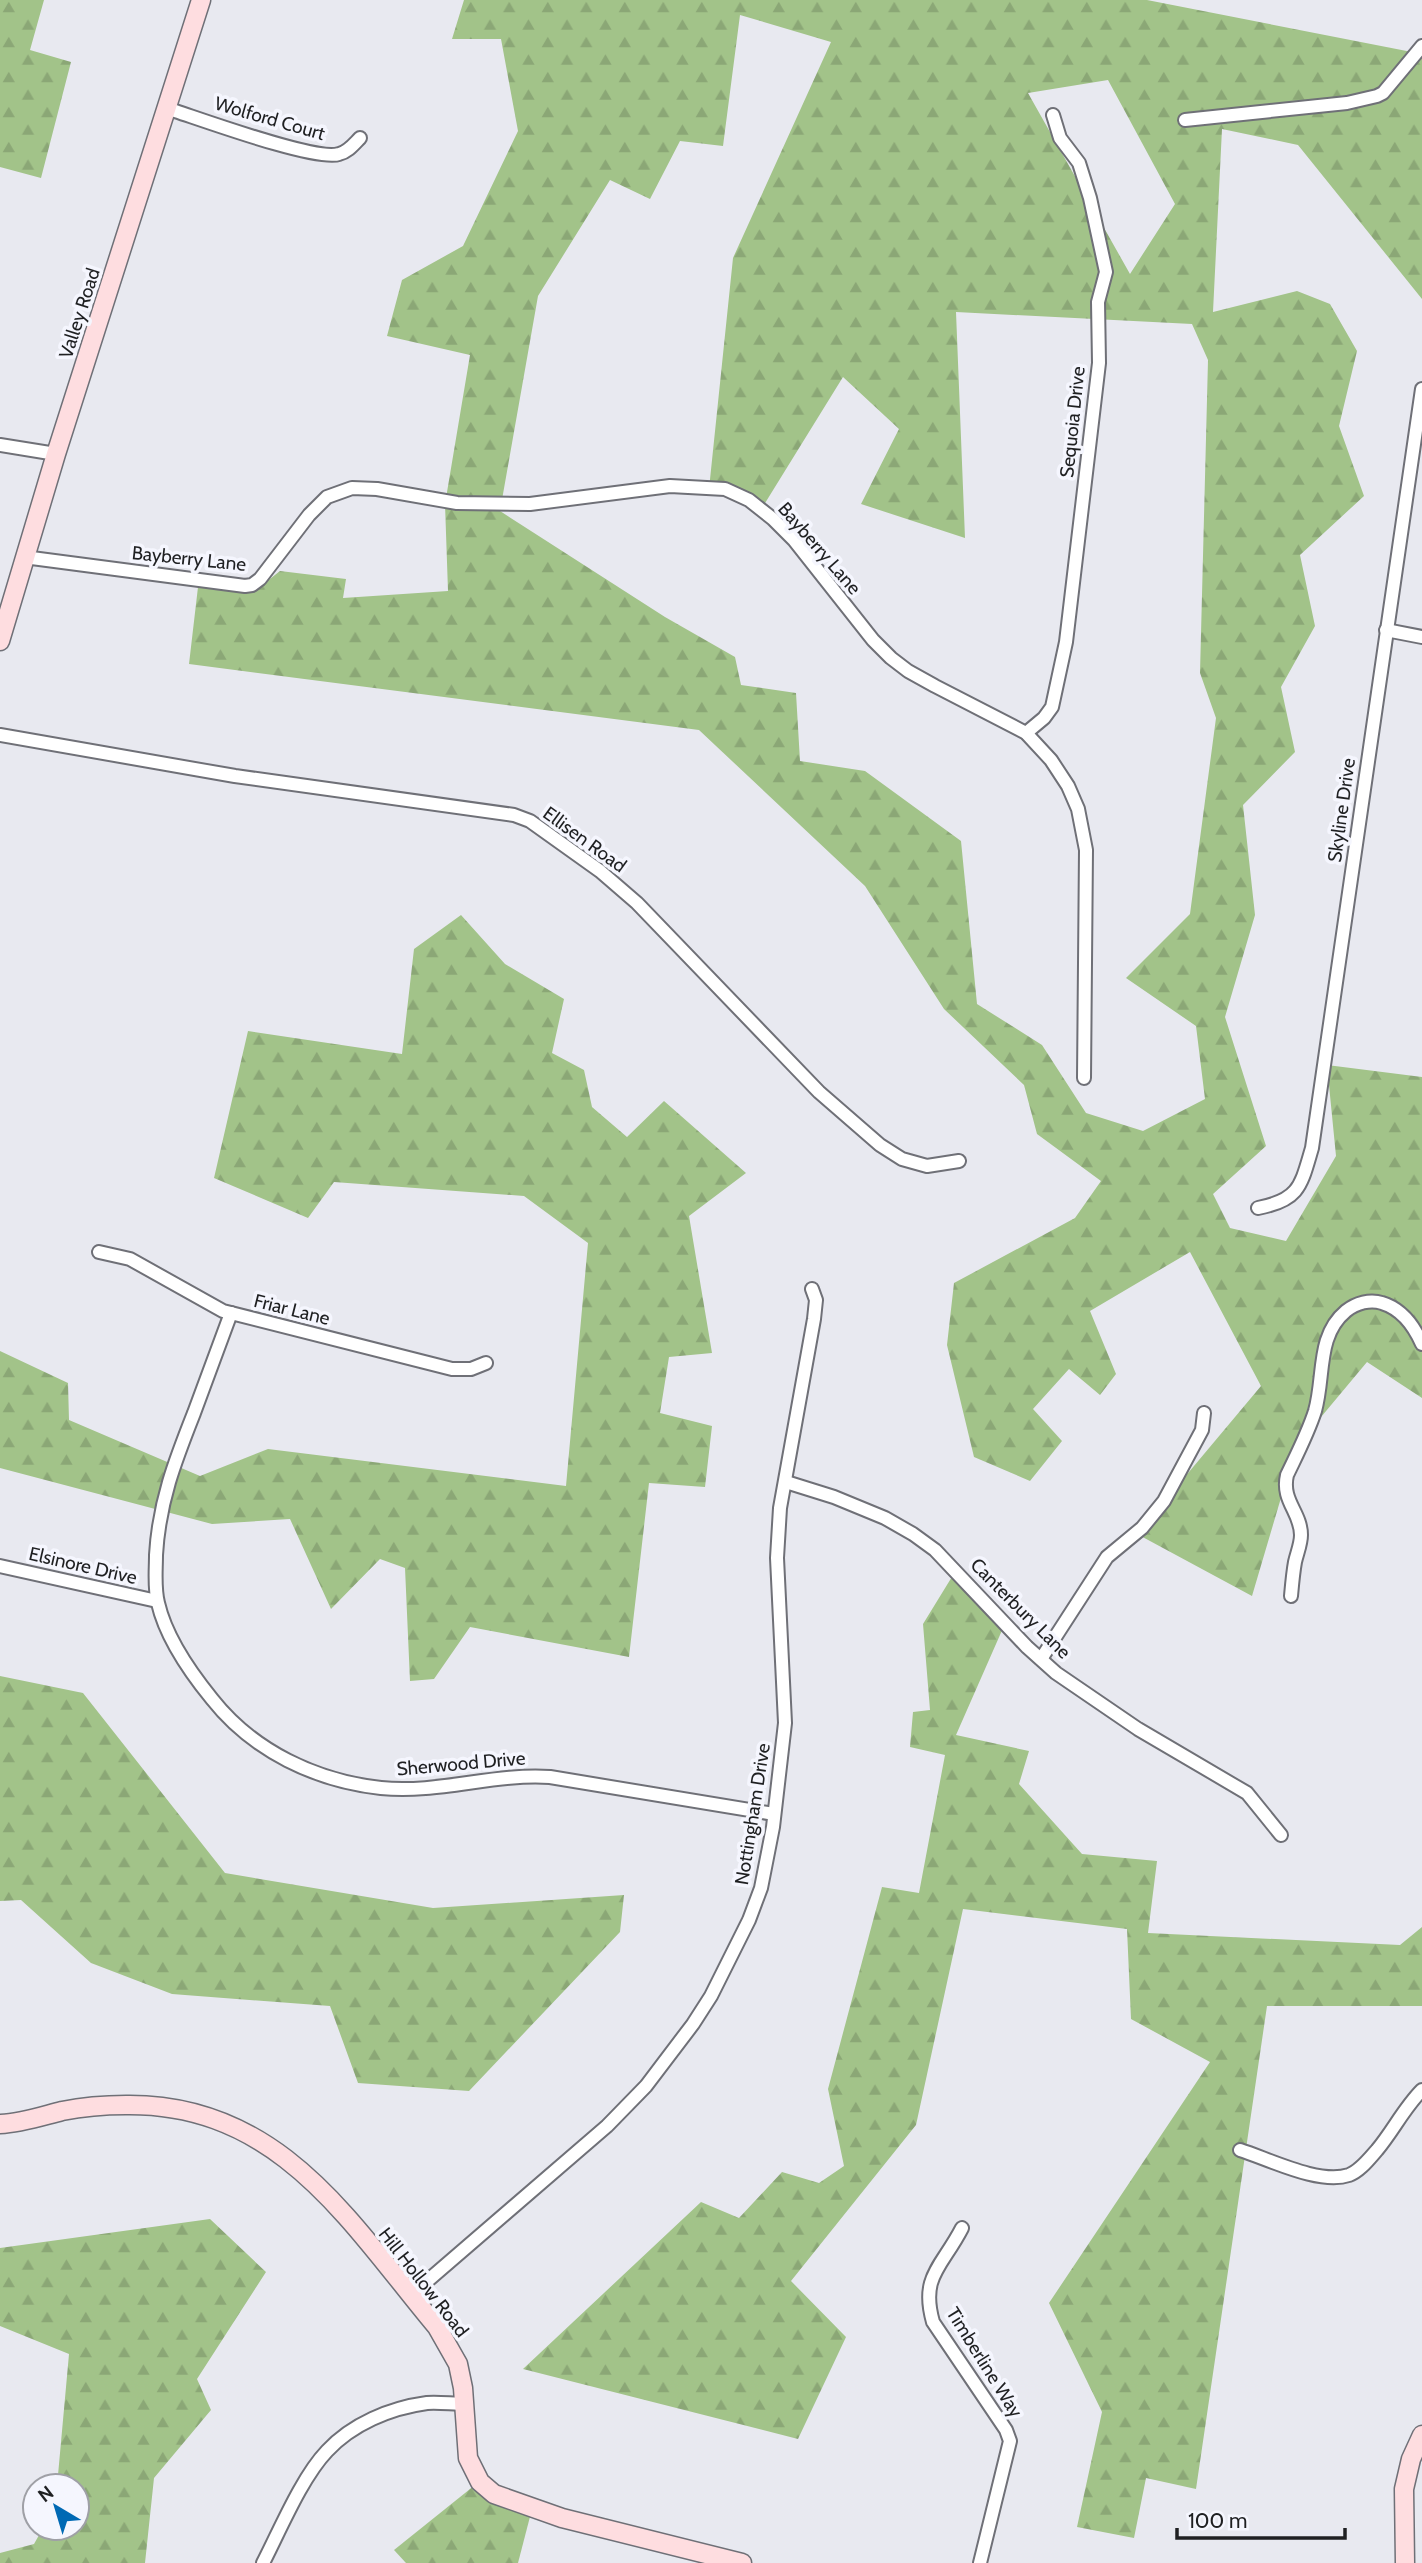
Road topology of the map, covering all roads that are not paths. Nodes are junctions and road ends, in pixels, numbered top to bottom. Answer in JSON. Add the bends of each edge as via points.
{"nodes":[{"id":1,"x":201,"y":0,"type":"edge"},
{"id":2,"x":1422,"y":46,"type":"edge"},
{"id":3,"x":166,"y":107,"type":"junction"},
{"id":4,"x":1053,"y":115,"type":"dead end"},
{"id":5,"x":1185,"y":120,"type":"dead end"},
{"id":6,"x":360,"y":138,"type":"dead end"},
{"id":7,"x":1422,"y":388,"type":"edge"},
{"id":8,"x":0,"y":445,"type":"edge"},
{"id":9,"x":56,"y":454,"type":"junction"},
{"id":10,"x":24,"y":557,"type":"junction"},
{"id":11,"x":1386,"y":630,"type":"junction"},
{"id":12,"x":1422,"y":637,"type":"edge"},
{"id":13,"x":0,"y":641,"type":"edge"},
{"id":14,"x":1026,"y":733,"type":"junction"},
{"id":15,"x":0,"y":735,"type":"edge"},
{"id":16,"x":1084,"y":1078,"type":"dead end"},
{"id":17,"x":959,"y":1161,"type":"dead end"},
{"id":18,"x":1258,"y":1208,"type":"dead end"},
{"id":19,"x":99,"y":1252,"type":"dead end"},
{"id":20,"x":812,"y":1289,"type":"dead end"},
{"id":21,"x":231,"y":1313,"type":"junction"},
{"id":22,"x":1422,"y":1344,"type":"edge"},
{"id":23,"x":486,"y":1363,"type":"dead end"},
{"id":24,"x":1204,"y":1413,"type":"dead end"},
{"id":25,"x":786,"y":1482,"type":"junction"},
{"id":26,"x":0,"y":1566,"type":"edge"},
{"id":27,"x":1291,"y":1596,"type":"dead end"},
{"id":28,"x":158,"y":1601,"type":"junction"},
{"id":29,"x":1041,"y":1659,"type":"junction"},
{"id":30,"x":774,"y":1814,"type":"junction"},
{"id":31,"x":1281,"y":1835,"type":"dead end"},
{"id":32,"x":1422,"y":2090,"type":"edge"},
{"id":33,"x":0,"y":2124,"type":"edge"},
{"id":34,"x":1240,"y":2150,"type":"dead end"},
{"id":35,"x":962,"y":2228,"type":"dead end"},
{"id":36,"x":411,"y":2295,"type":"junction"},
{"id":37,"x":465,"y":2404,"type":"junction"},
{"id":38,"x":1422,"y":2435,"type":"edge"},
{"id":39,"x":263,"y":2563,"type":"edge"},
{"id":40,"x":742,"y":2563,"type":"edge"},
{"id":41,"x":980,"y":2563,"type":"edge"},
{"id":42,"x":1405,"y":2563,"type":"edge"}],
"edges":[{"from":1,"to":3,"type":"street","name":"Valley Road"},
{"from":2,"to":5,"type":"street","via":[[1377,96]]},
{"from":3,"to":6,"type":"street","name":"Wolford Court","via":[[321,154],[337,155]]},
{"from":3,"to":9,"type":"street","name":"Valley Road"},
{"from":4,"to":14,"type":"street","name":"Sequoia Drive","via":[[1060,138],[1079,163],[1106,272],[1098,302],[1099,363],[1066,642],[1052,707]]},
{"from":7,"to":11,"type":"street","name":"Skyline Drive"},
{"from":8,"to":9,"type":"street"},
{"from":9,"to":10,"type":"street","name":"Valley Road"},
{"from":10,"to":13,"type":"street","name":"Valley Road"},
{"from":10,"to":14,"type":"street","name":"Bayberry Lane","via":[[245,586],[260,579],[327,497],[352,488],[457,503],[530,504],[670,486],[726,489],[773,519],[891,659]]},
{"from":11,"to":12,"type":"street"},
{"from":11,"to":18,"type":"street","name":"Skyline Drive","via":[[1312,1148],[1301,1186],[1293,1196]]},
{"from":14,"to":16,"type":"street","name":"Bayberry Lane","via":[[1068,786],[1084,834],[1088,882]]},
{"from":15,"to":17,"type":"street","name":"Ellisen Road","via":[[530,821],[636,903],[819,1092],[880,1145],[902,1159],[927,1166]]},
{"from":19,"to":21,"type":"street","name":"Friar Lane","via":[[130,1259]]},
{"from":20,"to":25,"type":"street","name":"Nottingham Drive","via":[[814,1319]]},
{"from":21,"to":23,"type":"street","name":"Friar Lane","via":[[452,1369]]},
{"from":21,"to":28,"type":"street","name":"Sherwood Drive","via":[[167,1483],[158,1524]]},
{"from":22,"to":27,"type":"street","via":[[1409,1321],[1374,1301],[1352,1306],[1330,1329],[1315,1408],[1284,1486],[1302,1537]]},
{"from":24,"to":29,"type":"street","via":[[1202,1430],[1164,1501],[1108,1558]]},
{"from":25,"to":29,"type":"street","name":"Canterbury Lane","via":[[834,1497],[913,1534],[935,1550]]},
{"from":25,"to":30,"type":"street","name":"Nottingham Drive","via":[[778,1558],[785,1724]]},
{"from":26,"to":28,"type":"street","name":"Elsinore Drive"},
{"from":28,"to":30,"type":"street","name":"Sherwood Drive","via":[[185,1661],[227,1718],[257,1744],[309,1770],[383,1788],[551,1777]]},
{"from":29,"to":31,"type":"street","name":"Canterbury Lane","via":[[1138,1729],[1247,1793]]},
{"from":30,"to":36,"type":"street","name":"Nottingham Drive","via":[[761,1888],[749,1920],[711,1996],[646,2086],[607,2126]]},
{"from":32,"to":34,"type":"street","via":[[1359,2170],[1347,2176],[1309,2174]]},
{"from":33,"to":36,"type":"street","name":"Hill Hollow Road","via":[[67,2110],[125,2105],[194,2113],[232,2127],[290,2160],[323,2190]]},
{"from":35,"to":41,"type":"street","name":"Timberline Way","via":[[930,2280],[927,2302],[933,2322],[1010,2441]]},
{"from":36,"to":37,"type":"street","name":"Hill Hollow Road","via":[[450,2346]]},
{"from":37,"to":39,"type":"street","via":[[428,2403],[356,2426],[326,2452]]},
{"from":37,"to":40,"type":"street","name":"Hill Hollow Road","via":[[468,2458],[480,2482],[494,2494],[562,2518]]},
{"from":38,"to":42,"type":"street","via":[[1404,2489]]}]}
